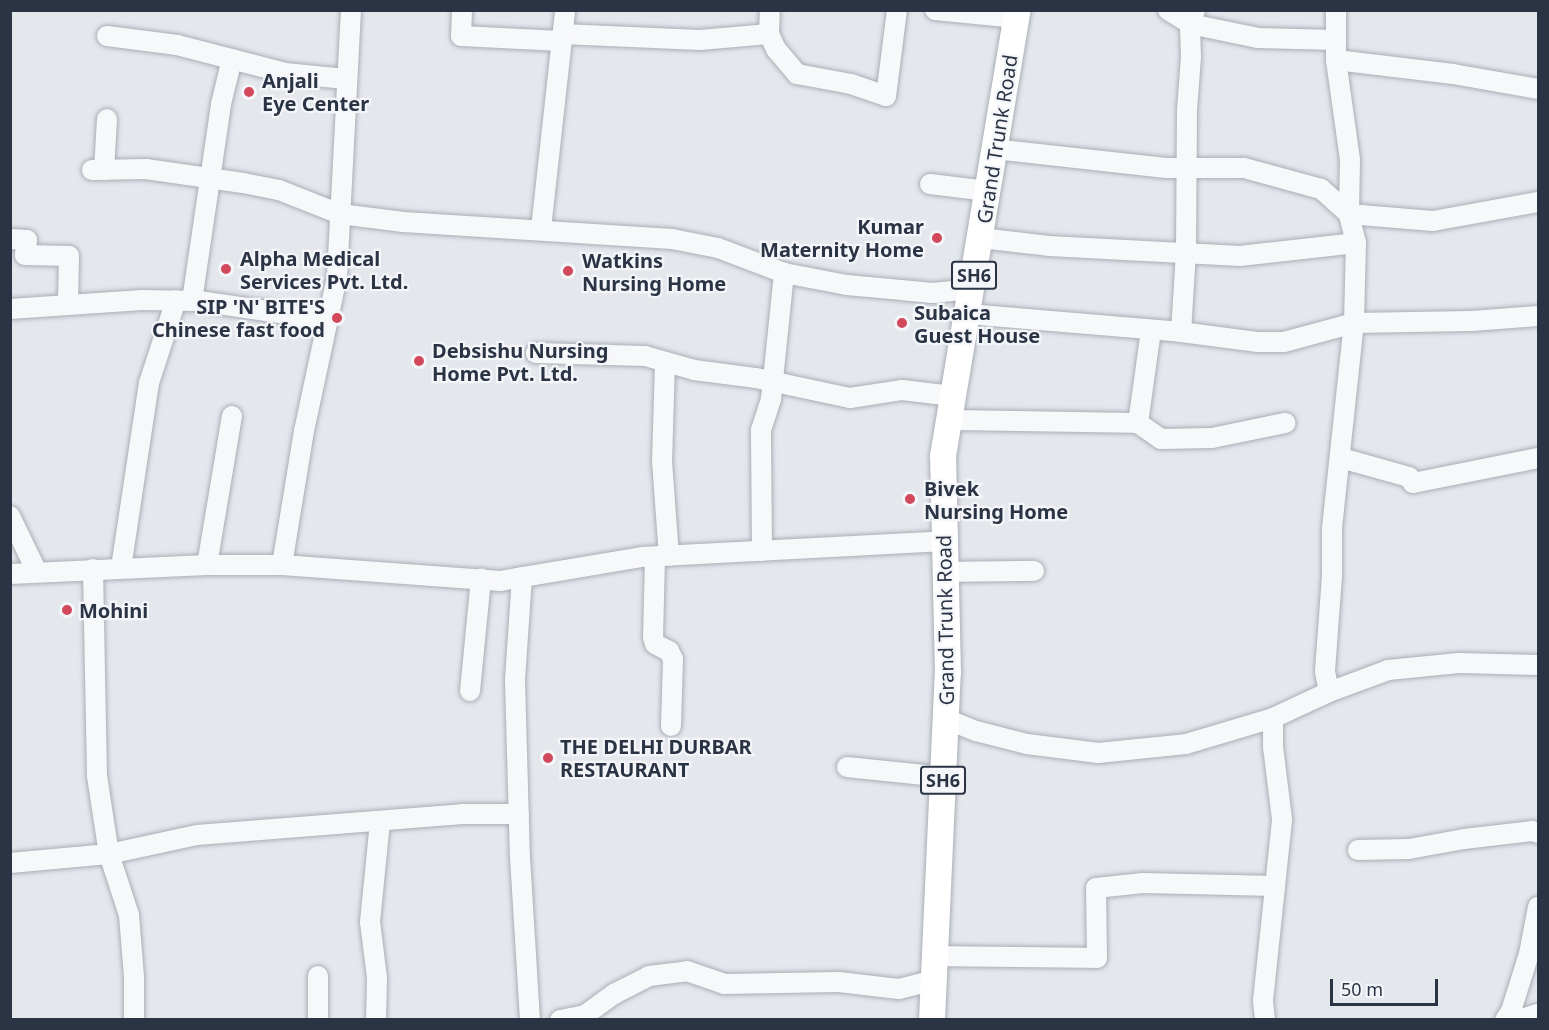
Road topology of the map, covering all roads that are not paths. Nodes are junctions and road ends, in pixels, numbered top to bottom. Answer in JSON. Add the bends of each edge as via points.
{"nodes":[{"id":1,"x":351,"y":10,"type":"edge"},
{"id":2,"x":462,"y":10,"type":"edge"},
{"id":3,"x":565,"y":10,"type":"edge"},
{"id":4,"x":770,"y":10,"type":"edge"},
{"id":5,"x":897,"y":10,"type":"edge"},
{"id":6,"x":935,"y":10,"type":"edge"},
{"id":7,"x":1168,"y":10,"type":"edge"},
{"id":8,"x":1336,"y":10,"type":"edge"},
{"id":9,"x":1018,"y":14,"type":"edge"},
{"id":10,"x":1193,"y":17,"type":"edge"},
{"id":11,"x":769,"y":34,"type":"junction"},
{"id":12,"x":107,"y":36,"type":"dead end"},
{"id":13,"x":562,"y":38,"type":"junction"},
{"id":14,"x":1335,"y":50,"type":"junction"},
{"id":15,"x":232,"y":59,"type":"junction"},
{"id":16,"x":346,"y":79,"type":"junction"},
{"id":17,"x":1539,"y":89,"type":"edge"},
{"id":18,"x":107,"y":119,"type":"dead end"},
{"id":19,"x":995,"y":149,"type":"junction"},
{"id":20,"x":1184,"y":168,"type":"junction"},
{"id":21,"x":210,"y":179,"type":"junction"},
{"id":22,"x":930,"y":184,"type":"dead end"},
{"id":23,"x":988,"y":191,"type":"junction"},
{"id":24,"x":1539,"y":202,"type":"edge"},
{"id":25,"x":340,"y":214,"type":"junction"},
{"id":26,"x":1350,"y":214,"type":"junction"},
{"id":27,"x":541,"y":229,"type":"junction"},
{"id":28,"x":981,"y":238,"type":"junction"},
{"id":29,"x":10,"y":239,"type":"edge"},
{"id":30,"x":1356,"y":243,"type":"junction"},
{"id":31,"x":1186,"y":252,"type":"junction"},
{"id":32,"x":784,"y":273,"type":"junction"},
{"id":33,"x":972,"y":289,"type":"junction"},
{"id":34,"x":184,"y":301,"type":"junction"},
{"id":35,"x":68,"y":304,"type":"junction"},
{"id":36,"x":10,"y":309,"type":"edge"},
{"id":37,"x":968,"y":314,"type":"junction"},
{"id":38,"x":1539,"y":316,"type":"edge"},
{"id":39,"x":328,"y":320,"type":"junction"},
{"id":40,"x":1354,"y":324,"type":"junction"},
{"id":41,"x":1151,"y":331,"type":"junction"},
{"id":42,"x":1181,"y":332,"type":"junction"},
{"id":43,"x":536,"y":353,"type":"dead end"},
{"id":44,"x":665,"y":362,"type":"junction"},
{"id":45,"x":774,"y":381,"type":"junction"},
{"id":46,"x":951,"y":408,"type":"junction"},
{"id":47,"x":232,"y":416,"type":"dead end"},
{"id":48,"x":1138,"y":423,"type":"junction"},
{"id":49,"x":1285,"y":423,"type":"dead end"},
{"id":50,"x":1341,"y":458,"type":"junction"},
{"id":51,"x":1539,"y":458,"type":"edge"},
{"id":52,"x":10,"y":516,"type":"edge"},
{"id":53,"x":945,"y":541,"type":"junction"},
{"id":54,"x":762,"y":551,"type":"junction"},
{"id":55,"x":662,"y":556,"type":"junction"},
{"id":56,"x":207,"y":565,"type":"junction"},
{"id":57,"x":282,"y":565,"type":"junction"},
{"id":58,"x":121,"y":568,"type":"junction"},
{"id":59,"x":93,"y":569,"type":"junction"},
{"id":60,"x":1034,"y":571,"type":"dead end"},
{"id":61,"x":38,"y":572,"type":"junction"},
{"id":62,"x":946,"y":572,"type":"junction"},
{"id":63,"x":10,"y":574,"type":"edge"},
{"id":64,"x":522,"y":577,"type":"junction"},
{"id":65,"x":481,"y":579,"type":"junction"},
{"id":66,"x":1539,"y":665,"type":"edge"},
{"id":67,"x":470,"y":691,"type":"dead end"},
{"id":68,"x":1329,"y":692,"type":"junction"},
{"id":69,"x":1273,"y":718,"type":"junction"},
{"id":70,"x":946,"y":719,"type":"junction"},
{"id":71,"x":671,"y":726,"type":"dead end"},
{"id":72,"x":847,"y":767,"type":"dead end"},
{"id":73,"x":943,"y":777,"type":"junction"},
{"id":74,"x":519,"y":814,"type":"junction"},
{"id":75,"x":380,"y":821,"type":"junction"},
{"id":76,"x":1539,"y":833,"type":"edge"},
{"id":77,"x":1358,"y":850,"type":"dead end"},
{"id":78,"x":109,"y":854,"type":"junction"},
{"id":79,"x":10,"y":863,"type":"edge"},
{"id":80,"x":1275,"y":886,"type":"junction"},
{"id":81,"x":1539,"y":907,"type":"edge"},
{"id":82,"x":934,"y":968,"type":"junction"},
{"id":83,"x":318,"y":976,"type":"dead end"},
{"id":84,"x":1539,"y":1014,"type":"edge"},
{"id":85,"x":585,"y":1018,"type":"edge"},
{"id":86,"x":134,"y":1020,"type":"edge"},
{"id":87,"x":318,"y":1020,"type":"edge"},
{"id":88,"x":376,"y":1020,"type":"edge"},
{"id":89,"x":530,"y":1020,"type":"edge"},
{"id":90,"x":560,"y":1020,"type":"edge"},
{"id":91,"x":932,"y":1020,"type":"edge"},
{"id":92,"x":1265,"y":1020,"type":"edge"},
{"id":93,"x":1505,"y":1020,"type":"edge"},
{"id":94,"x":1518,"y":1020,"type":"edge"}],
"edges":[{"from":1,"to":16,"type":"street"},
{"from":2,"to":13,"type":"street","via":[[461,36]]},
{"from":3,"to":13,"type":"street"},
{"from":4,"to":11,"type":"street"},
{"from":5,"to":11,"type":"street","via":[[886,96],[851,84],[796,74]]},
{"from":6,"to":9,"type":"street"},
{"from":7,"to":10,"type":"street"},
{"from":8,"to":14,"type":"street"},
{"from":9,"to":19,"type":"main road","name":"Grand Trunk Road","number":"SH6"},
{"from":10,"to":14,"type":"street","via":[[1258,38]]},
{"from":10,"to":20,"type":"street"},
{"from":11,"to":13,"type":"street","via":[[700,40]]},
{"from":12,"to":15,"type":"street","via":[[177,45]]},
{"from":13,"to":27,"type":"street"},
{"from":14,"to":17,"type":"street"},
{"from":14,"to":26,"type":"street","via":[[1350,160]]},
{"from":15,"to":16,"type":"street","via":[[285,73]]},
{"from":15,"to":21,"type":"street"},
{"from":16,"to":25,"type":"street"},
{"from":18,"to":21,"type":"street","via":[[98,170],[146,169]]},
{"from":19,"to":20,"type":"street"},
{"from":19,"to":23,"type":"main road","name":"Grand Trunk Road","number":"SH6"},
{"from":20,"to":26,"type":"street","via":[[1244,168],[1321,189]]},
{"from":20,"to":31,"type":"street"},
{"from":21,"to":25,"type":"street","via":[[279,190]]},
{"from":21,"to":34,"type":"street"},
{"from":22,"to":23,"type":"street"},
{"from":23,"to":28,"type":"main road","name":"Grand Trunk Road","number":"SH6"},
{"from":24,"to":26,"type":"street","via":[[1433,221]]},
{"from":25,"to":27,"type":"street","via":[[403,222]]},
{"from":25,"to":39,"type":"street","via":[[337,277]]},
{"from":26,"to":30,"type":"street"},
{"from":27,"to":32,"type":"street","via":[[672,239],[718,248]]},
{"from":28,"to":31,"type":"street","via":[[1048,246]]},
{"from":28,"to":33,"type":"main road","name":"Grand Trunk Road","number":"SH6"},
{"from":29,"to":35,"type":"street","via":[[27,240],[25,255],[69,256]]},
{"from":30,"to":31,"type":"street","via":[[1240,256]]},
{"from":30,"to":40,"type":"street"},
{"from":31,"to":42,"type":"street"},
{"from":32,"to":33,"type":"street","via":[[847,285],[933,293]]},
{"from":32,"to":45,"type":"street"},
{"from":33,"to":37,"type":"main road","name":"Grand Trunk Road","number":"SH6"},
{"from":34,"to":35,"type":"street"},
{"from":34,"to":39,"type":"street"},
{"from":34,"to":58,"type":"street","via":[[149,383]]},
{"from":35,"to":36,"type":"street"},
{"from":37,"to":41,"type":"street"},
{"from":37,"to":46,"type":"main road","name":"Grand Trunk Road","number":"SH6"},
{"from":38,"to":40,"type":"street"},
{"from":39,"to":57,"type":"street","via":[[304,431]]},
{"from":40,"to":42,"type":"street","via":[[1284,342]]},
{"from":40,"to":50,"type":"street"},
{"from":41,"to":42,"type":"street"},
{"from":41,"to":48,"type":"street"},
{"from":43,"to":44,"type":"street","via":[[645,356]]},
{"from":44,"to":45,"type":"street"},
{"from":44,"to":55,"type":"street"},
{"from":45,"to":46,"type":"street","via":[[850,398],[902,390]]},
{"from":45,"to":54,"type":"street","via":[[769,412],[760,430]]},
{"from":46,"to":48,"type":"street"},
{"from":46,"to":53,"type":"main road","name":"Grand Trunk Road","number":"SH6","via":[[943,456]]},
{"from":47,"to":56,"type":"street"},
{"from":48,"to":49,"type":"street","via":[[1161,439],[1212,438]]},
{"from":50,"to":51,"type":"street","via":[[1409,477],[1413,483]]},
{"from":50,"to":68,"type":"street","via":[[1332,528],[1325,671]]},
{"from":52,"to":61,"type":"street"},
{"from":53,"to":54,"type":"street"},
{"from":53,"to":62,"type":"main road","name":"Grand Trunk Road","number":"SH6"},
{"from":54,"to":55,"type":"street"},
{"from":55,"to":64,"type":"street"},
{"from":55,"to":71,"type":"street","via":[[654,637],[656,644],[673,658]]},
{"from":56,"to":57,"type":"street"},
{"from":56,"to":58,"type":"street"},
{"from":57,"to":65,"type":"street"},
{"from":58,"to":59,"type":"street"},
{"from":59,"to":61,"type":"street"},
{"from":59,"to":78,"type":"street","via":[[97,776]]},
{"from":60,"to":62,"type":"street"},
{"from":61,"to":63,"type":"street"},
{"from":62,"to":70,"type":"main road","name":"Grand Trunk Road","number":"SH6"},
{"from":64,"to":65,"type":"street"},
{"from":64,"to":74,"type":"street","via":[[515,681]]},
{"from":65,"to":67,"type":"street"},
{"from":66,"to":68,"type":"street","via":[[1459,663],[1388,670]]},
{"from":68,"to":69,"type":"street"},
{"from":69,"to":70,"type":"street","via":[[1186,744],[1098,753],[1027,744]]},
{"from":69,"to":80,"type":"street","via":[[1282,819]]},
{"from":70,"to":73,"type":"main road","name":"Grand Trunk Road","number":"SH6"},
{"from":72,"to":73,"type":"street"},
{"from":73,"to":82,"type":"main road","name":"Grand Trunk Road","number":"SH6"},
{"from":74,"to":75,"type":"street"},
{"from":74,"to":89,"type":"street"},
{"from":75,"to":78,"type":"street","via":[[197,836]]},
{"from":75,"to":88,"type":"street","via":[[370,922],[377,978]]},
{"from":76,"to":77,"type":"street","via":[[1464,839],[1409,849]]},
{"from":78,"to":79,"type":"street"},
{"from":78,"to":86,"type":"street","via":[[129,915]]},
{"from":80,"to":82,"type":"street","via":[[1143,883],[1096,888],[1097,958]]},
{"from":80,"to":92,"type":"street","via":[[1263,1001]]},
{"from":81,"to":93,"type":"street","via":[[1529,954]]},
{"from":82,"to":85,"type":"street","via":[[899,989],[839,982],[724,984],[687,971],[649,976],[614,994]]},
{"from":82,"to":91,"type":"main road","name":"Grand Trunk Road","number":"SH6"},
{"from":83,"to":87,"type":"street"},
{"from":84,"to":94,"type":"street"},
{"from":85,"to":90,"type":"street"}]}
